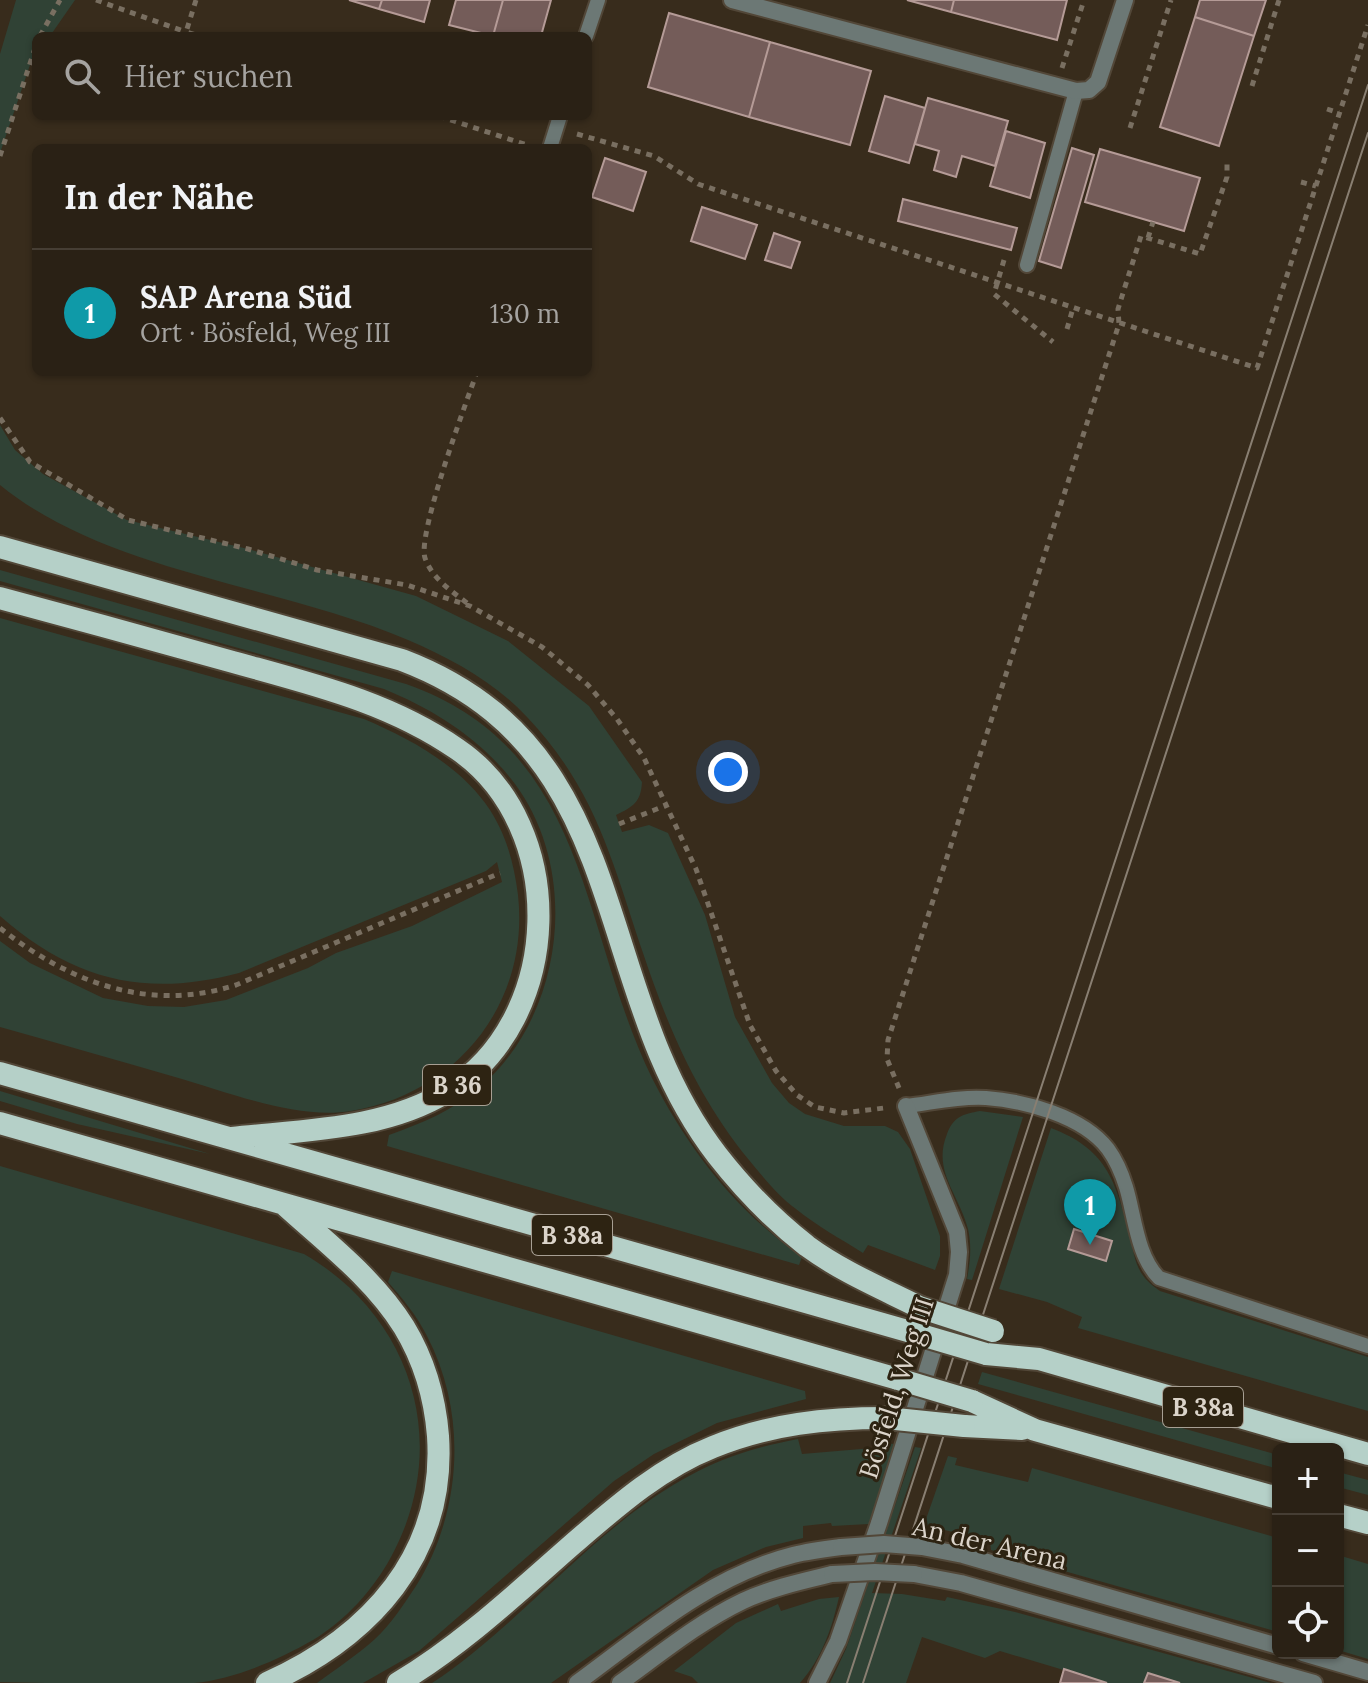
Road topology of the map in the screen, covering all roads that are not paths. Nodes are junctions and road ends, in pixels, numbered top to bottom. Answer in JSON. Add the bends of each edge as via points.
{"nodes":[{"id":1,"x":598,"y":0,"type":"edge"},
{"id":2,"x":732,"y":0,"type":"edge"},
{"id":3,"x":1125,"y":0,"type":"edge"},
{"id":4,"x":587,"y":32,"type":"edge"},
{"id":5,"x":1076,"y":91,"type":"junction"},
{"id":6,"x":558,"y":122,"type":"edge"},
{"id":7,"x":551,"y":144,"type":"edge"},
{"id":8,"x":1027,"y":265,"type":"dead end"},
{"id":9,"x":0,"y":530,"type":"edge"},
{"id":10,"x":7,"y":548,"type":"edge"},
{"id":11,"x":0,"y":598,"type":"edge"},
{"id":12,"x":0,"y":1073,"type":"edge"},
{"id":13,"x":906,"y":1106,"type":"joint"},
{"id":14,"x":0,"y":1123,"type":"edge"},
{"id":15,"x":232,"y":1138,"type":"junction"},
{"id":16,"x":282,"y":1203,"type":"junction"},
{"id":17,"x":1368,"y":1346,"type":"edge"},
{"id":18,"x":1039,"y":1359,"type":"junction"},
{"id":19,"x":1035,"y":1430,"type":"junction"},
{"id":20,"x":1368,"y":1454,"type":"edge"},
{"id":21,"x":1272,"y":1496,"type":"edge"},
{"id":22,"x":1344,"y":1517,"type":"edge"},
{"id":23,"x":1368,"y":1523,"type":"edge"},
{"id":24,"x":1272,"y":1644,"type":"edge"},
{"id":25,"x":1324,"y":1659,"type":"edge"},
{"id":26,"x":1368,"y":1672,"type":"edge"},
{"id":27,"x":267,"y":1683,"type":"edge"},
{"id":28,"x":398,"y":1683,"type":"edge"},
{"id":29,"x":577,"y":1683,"type":"edge"},
{"id":30,"x":620,"y":1683,"type":"edge"},
{"id":31,"x":817,"y":1683,"type":"edge"},
{"id":32,"x":1314,"y":1683,"type":"edge"}],
"edges":[{"from":1,"to":4,"type":"lane"},
{"from":2,"to":5,"type":"street"},
{"from":3,"to":5,"type":"street","via":[[1098,82]]},
{"from":5,"to":8,"type":"lane"},
{"from":6,"to":7,"type":"lane"},
{"from":9,"to":10,"type":"highway"},
{"from":10,"to":18,"type":"highway","bridge":true,"via":[[402,660],[465,689],[502,718],[534,750],[580,828],[660,1051],[717,1155],[807,1246],[853,1275],[919,1307],[993,1331]]},
{"from":11,"to":15,"type":"highway","number":"B 36","via":[[332,690],[398,714],[478,766],[524,835],[539,897],[534,961],[511,1023],[470,1076],[414,1109],[375,1121]]},
{"from":12,"to":15,"type":"highway","number":"B 36"},
{"from":13,"to":17,"type":"lane","via":[[986,1098],[1072,1121],[1093,1134],[1117,1164],[1144,1254],[1159,1278]]},
{"from":13,"to":31,"type":"street","name":"Bösfeld, Weg III","via":[[957,1232],[957,1275],[838,1641]]},
{"from":14,"to":16,"type":"highway"},
{"from":15,"to":18,"type":"highway","number":"B 38a","bridge":true,"via":[[986,1354]]},
{"from":16,"to":19,"type":"highway","number":"B 38a","bridge":true,"via":[[972,1401]]},
{"from":16,"to":27,"type":"highway","via":[[372,1283],[403,1326],[429,1384],[439,1458],[429,1520],[398,1583],[348,1637]]},
{"from":18,"to":20,"type":"highway","number":"B 38a"},
{"from":19,"to":21,"type":"highway","number":"B 38a"},
{"from":19,"to":28,"type":"highway","bridge":true,"via":[[843,1418],[758,1432],[712,1447],[627,1497],[489,1616]]},
{"from":22,"to":23,"type":"highway"},
{"from":24,"to":29,"type":"street","name":"An der Arena","bridge":true,"via":[[963,1555],[884,1544],[793,1555],[723,1582]]},
{"from":25,"to":26,"type":"street"},
{"from":30,"to":32,"type":"street","name":"An der Arena","bridge":true,"via":[[744,1601],[832,1574],[875,1572],[961,1583]]}]}
